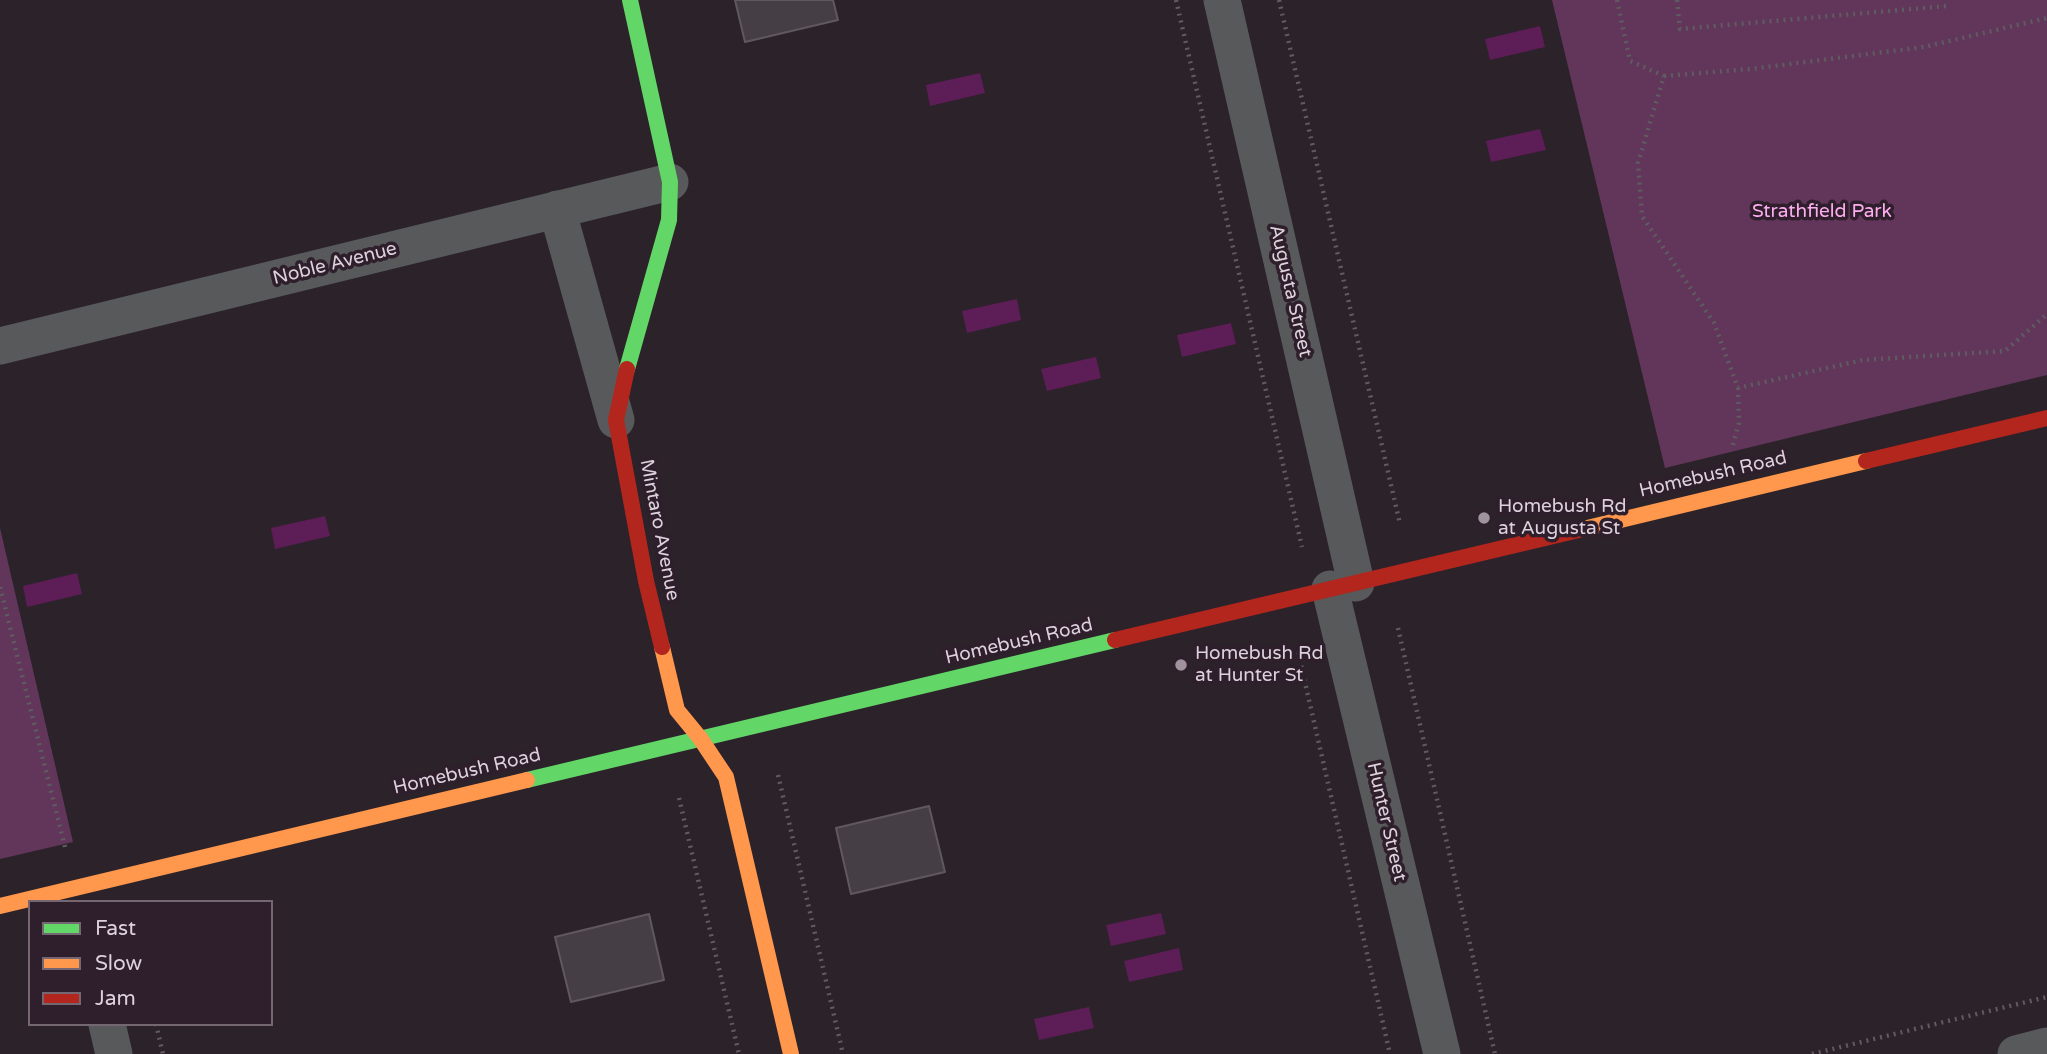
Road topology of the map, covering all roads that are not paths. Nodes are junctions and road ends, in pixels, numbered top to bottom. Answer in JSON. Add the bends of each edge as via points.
{"nodes":[{"id":1,"x":630,"y":0,"type":"edge"},
{"id":2,"x":1222,"y":0,"type":"edge"},
{"id":3,"x":670,"y":182,"type":"junction"},
{"id":4,"x":557,"y":209,"type":"junction"},
{"id":5,"x":0,"y":346,"type":"edge"},
{"id":6,"x":2047,"y":418,"type":"edge"},
{"id":7,"x":616,"y":420,"type":"junction"},
{"id":8,"x":1343,"y":586,"type":"junction"},
{"id":9,"x":700,"y":738,"type":"junction"},
{"id":10,"x":77,"y":895,"type":"edge"},
{"id":11,"x":42,"y":900,"type":"edge"},
{"id":12,"x":28,"y":902,"type":"edge"},
{"id":13,"x":0,"y":906,"type":"edge"},
{"id":14,"x":107,"y":1026,"type":"edge"},
{"id":15,"x":2047,"y":1046,"type":"edge"},
{"id":16,"x":114,"y":1054,"type":"edge"},
{"id":17,"x":791,"y":1054,"type":"edge"},
{"id":18,"x":1442,"y":1054,"type":"edge"},
{"id":19,"x":2016,"y":1054,"type":"edge"}],
"edges":[{"from":1,"to":3,"type":"main road","name":"Mintaro Avenue"},
{"from":2,"to":8,"type":"street","name":"Augusta Street"},
{"from":3,"to":4,"type":"street","name":"Noble Avenue"},
{"from":3,"to":7,"type":"main road","name":"Mintaro Avenue","via":[[669,220]]},
{"from":4,"to":5,"type":"street","name":"Noble Avenue"},
{"from":4,"to":7,"type":"street"},
{"from":6,"to":8,"type":"main road","name":"Homebush Road"},
{"from":7,"to":9,"type":"main road","name":"Mintaro Avenue","via":[[646,581],[677,710]]},
{"from":8,"to":9,"type":"main road","name":"Homebush Road"},
{"from":8,"to":18,"type":"street","name":"Hunter Street"},
{"from":9,"to":10,"type":"main road","name":"Homebush Road"},
{"from":9,"to":17,"type":"main road","name":"Mintaro Avenue","via":[[726,777]]},
{"from":10,"to":11,"type":"main road","name":"Homebush Road"},
{"from":12,"to":13,"type":"main road","name":"Homebush Road"},
{"from":14,"to":16,"type":"street"},
{"from":15,"to":19,"type":"street"}]}
